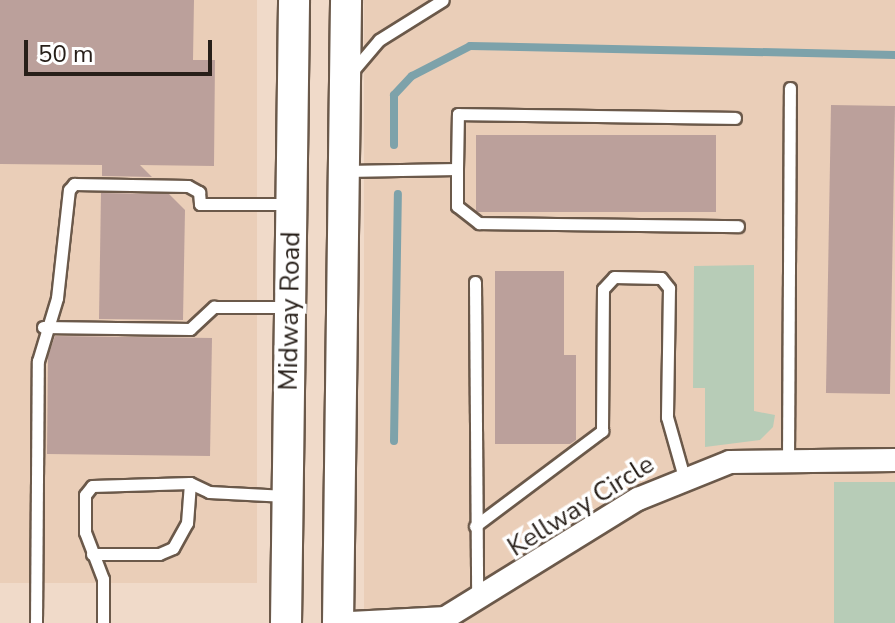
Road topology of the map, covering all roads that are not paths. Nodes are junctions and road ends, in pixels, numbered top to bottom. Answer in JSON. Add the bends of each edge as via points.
{"nodes":[{"id":1,"x":294,"y":0,"type":"edge"},
{"id":2,"x":346,"y":0,"type":"edge"},
{"id":3,"x":443,"y":0,"type":"edge"},
{"id":4,"x":345,"y":80,"type":"junction"},
{"id":5,"x":790,"y":88,"type":"dead end"},
{"id":6,"x":735,"y":118,"type":"dead end"},
{"id":7,"x":457,"y":169,"type":"junction"},
{"id":8,"x":344,"y":171,"type":"junction"},
{"id":9,"x":291,"y":204,"type":"junction"},
{"id":10,"x":738,"y":226,"type":"dead end"},
{"id":11,"x":475,"y":282,"type":"dead end"},
{"id":12,"x":289,"y":307,"type":"junction"},
{"id":13,"x":43,"y":327,"type":"junction"},
{"id":14,"x":788,"y":459,"type":"junction"},
{"id":15,"x":895,"y":460,"type":"edge"},
{"id":16,"x":684,"y":477,"type":"junction"},
{"id":17,"x":190,"y":483,"type":"junction"},
{"id":18,"x":288,"y":496,"type":"junction"},
{"id":19,"x":475,"y":526,"type":"junction"},
{"id":20,"x":92,"y":554,"type":"junction"},
{"id":21,"x":477,"y":604,"type":"junction"},
{"id":22,"x":36,"y":623,"type":"edge"},
{"id":23,"x":103,"y":623,"type":"edge"},
{"id":24,"x":286,"y":623,"type":"edge"},
{"id":25,"x":338,"y":623,"type":"edge"},
{"id":26,"x":352,"y":623,"type":"edge"}],
"edges":[{"from":1,"to":9,"type":"main road","name":"Midway Road"},
{"from":2,"to":4,"type":"main road","name":"Midway Road"},
{"from":3,"to":4,"type":"lane","via":[[379,40]]},
{"from":4,"to":8,"type":"main road","name":"Midway Road"},
{"from":5,"to":14,"type":"lane"},
{"from":6,"to":7,"type":"lane","via":[[458,114]]},
{"from":7,"to":8,"type":"lane"},
{"from":7,"to":10,"type":"lane","via":[[457,206],[479,223]]},
{"from":8,"to":25,"type":"main road","name":"Midway Road"},
{"from":9,"to":12,"type":"main road","name":"Midway Road"},
{"from":9,"to":13,"type":"lane","via":[[199,203],[199,192],[188,186],[74,184],[67,196],[57,298]]},
{"from":11,"to":19,"type":"lane"},
{"from":12,"to":13,"type":"lane","via":[[214,307],[190,329]]},
{"from":12,"to":18,"type":"main road","name":"Midway Road"},
{"from":13,"to":22,"type":"lane"},
{"from":14,"to":15,"type":"street","name":"Kellway Circle"},
{"from":14,"to":16,"type":"street","name":"Kellway Circle","via":[[730,462]]},
{"from":16,"to":19,"type":"lane","via":[[667,417],[669,288],[661,278],[614,277],[603,289],[602,431]]},
{"from":16,"to":21,"type":"street","name":"Kellway Circle","via":[[638,499]]},
{"from":17,"to":18,"type":"lane","via":[[222,494]]},
{"from":17,"to":20,"type":"lane","via":[[187,523],[173,548],[159,554]]},
{"from":17,"to":20,"type":"lane","via":[[92,486],[85,495],[85,532]]},
{"from":18,"to":24,"type":"main road","name":"Midway Road"},
{"from":19,"to":21,"type":"lane"},
{"from":20,"to":23,"type":"lane","via":[[103,579]]},
{"from":21,"to":26,"type":"street","name":"Kellway Circle","via":[[445,618]]}]}
